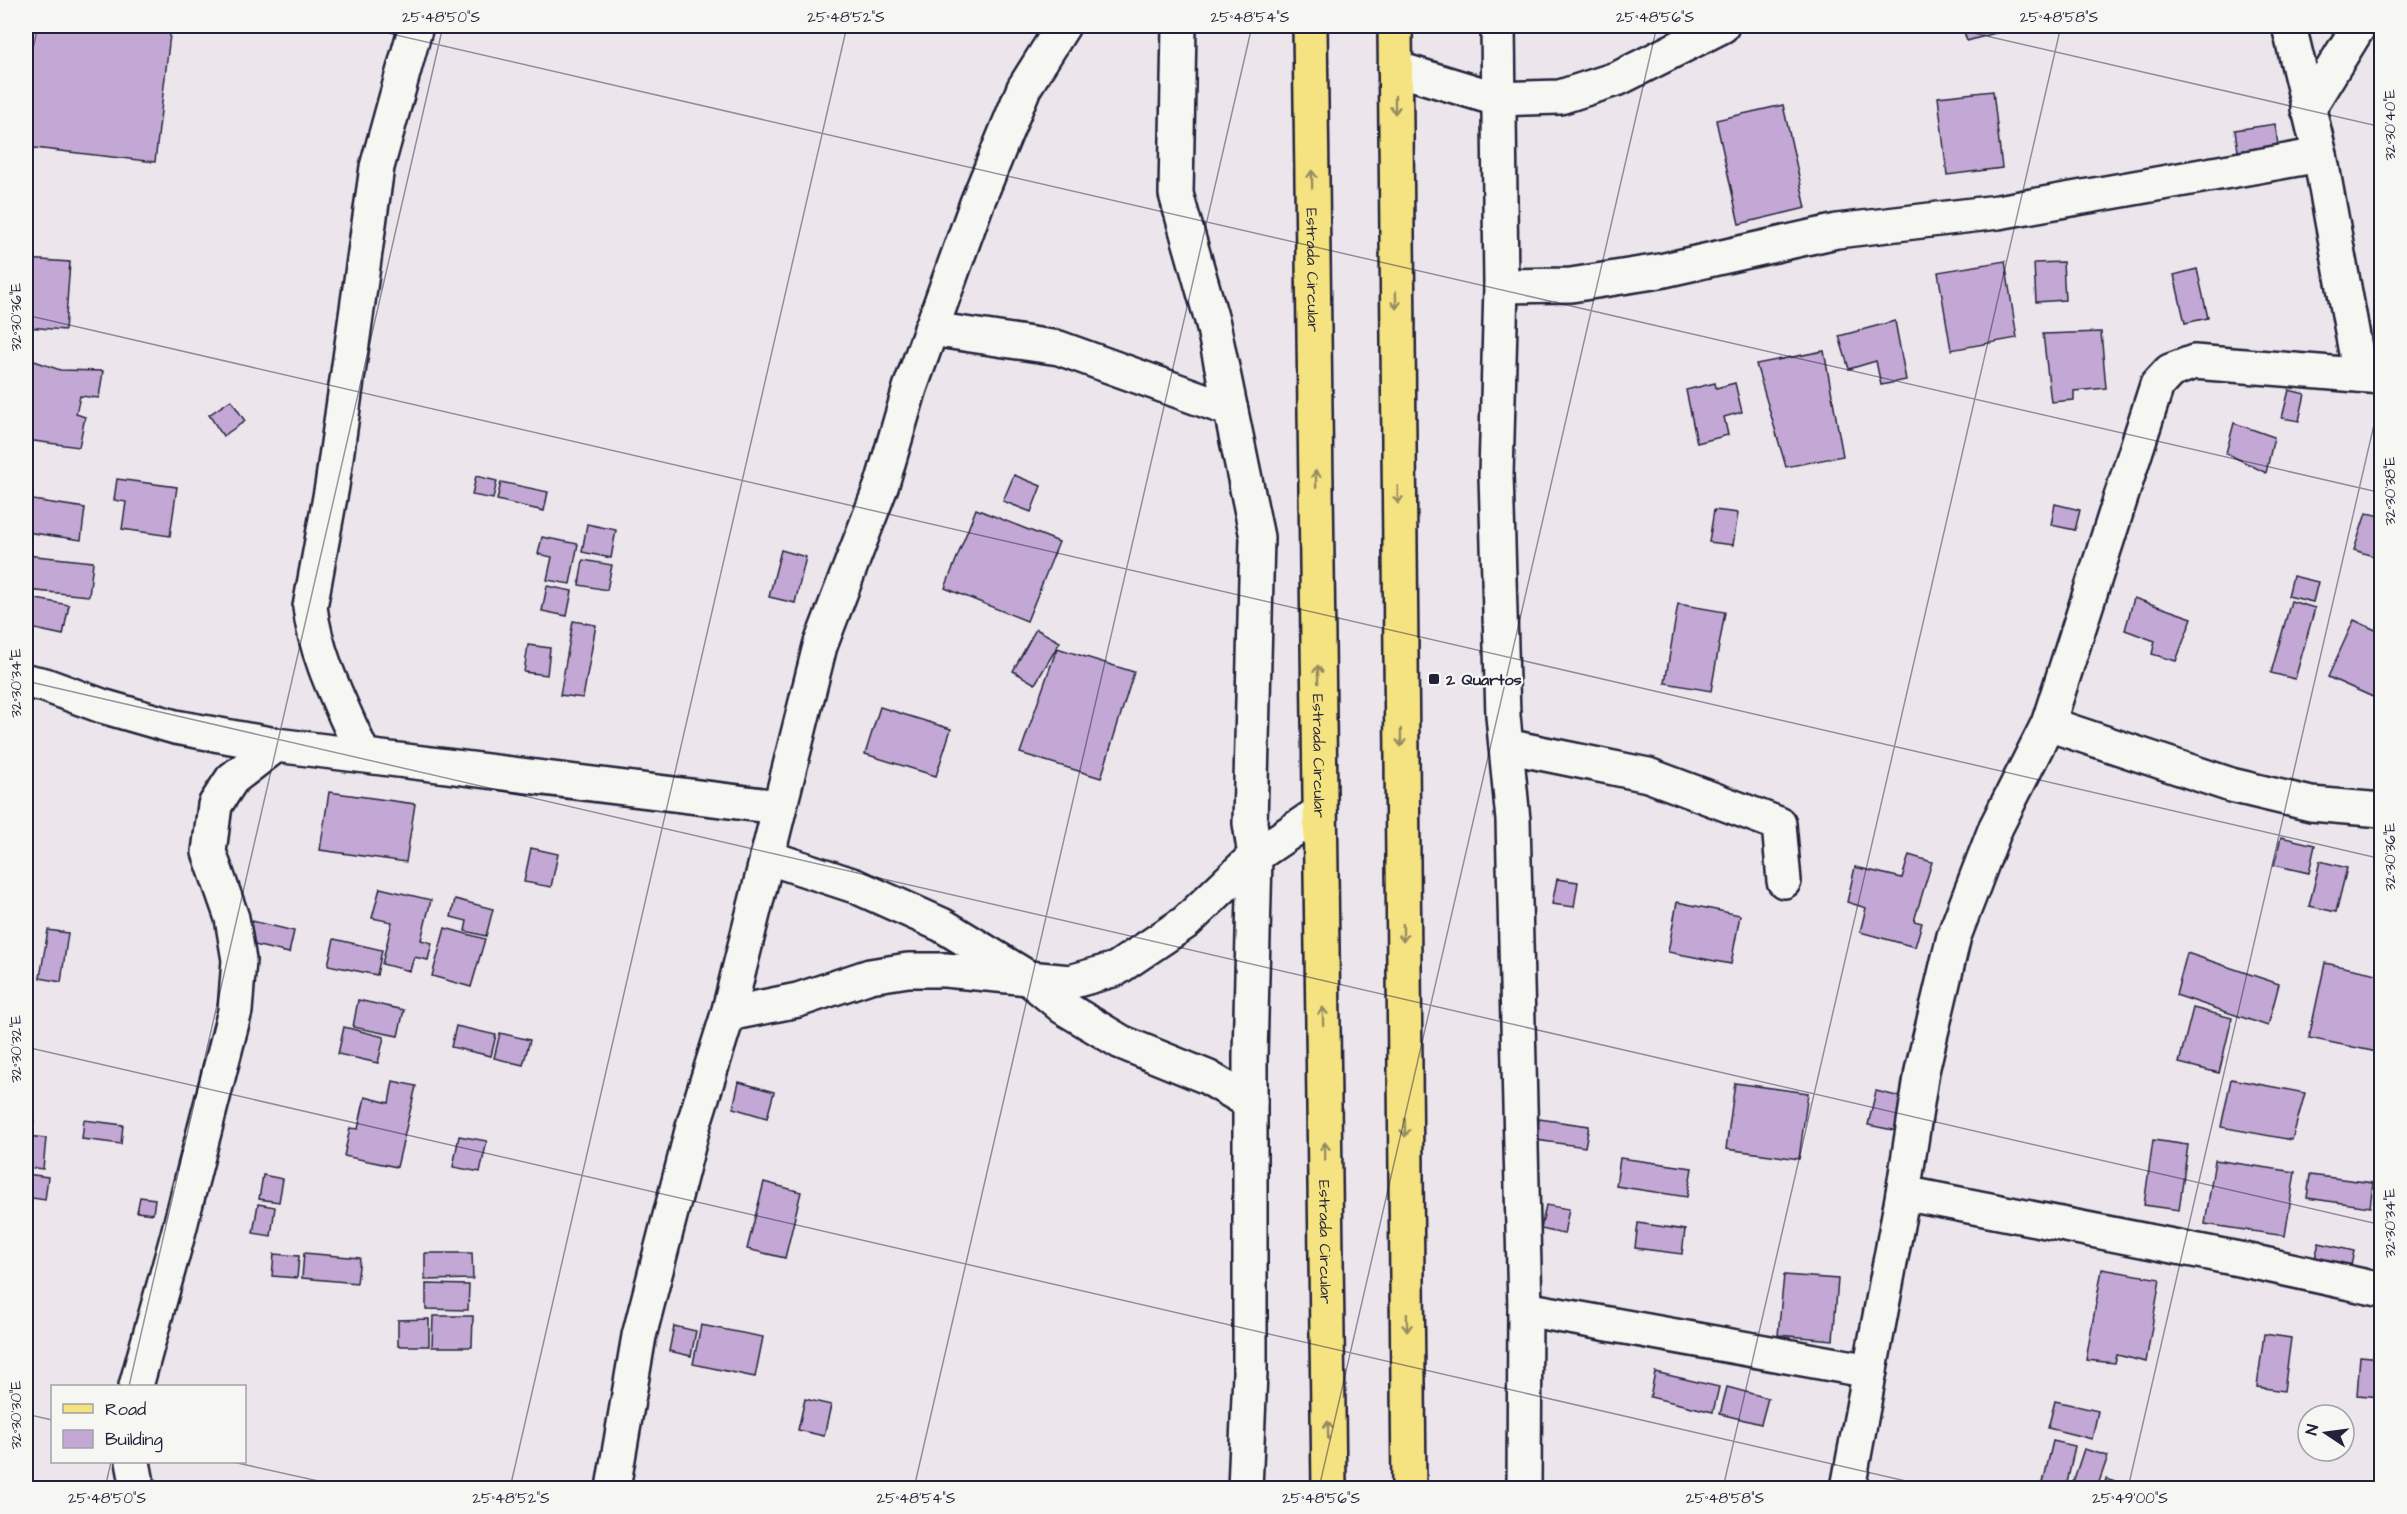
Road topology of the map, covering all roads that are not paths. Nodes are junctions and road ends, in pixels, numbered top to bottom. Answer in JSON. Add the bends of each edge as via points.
{"nodes":[{"id":1,"x":416,"y":26,"type":"edge"},
{"id":2,"x":1063,"y":26,"type":"edge"},
{"id":3,"x":1179,"y":26,"type":"edge"},
{"id":4,"x":1310,"y":26,"type":"edge"},
{"id":5,"x":1395,"y":26,"type":"edge"},
{"id":6,"x":1498,"y":26,"type":"edge"},
{"id":7,"x":1722,"y":26,"type":"edge"},
{"id":8,"x":2289,"y":26,"type":"edge"},
{"id":9,"x":2359,"y":26,"type":"edge"},
{"id":10,"x":1395,"y":68,"type":"junction"},
{"id":11,"x":1497,"y":99,"type":"junction"},
{"id":12,"x":2308,"y":109,"type":"junction"},
{"id":13,"x":2320,"y":155,"type":"junction"},
{"id":14,"x":1501,"y":286,"type":"junction"},
{"id":15,"x":932,"y":329,"type":"junction"},
{"id":16,"x":2371,"y":376,"type":"edge"},
{"id":17,"x":1231,"y":410,"type":"junction"},
{"id":18,"x":26,"y":681,"type":"edge"},
{"id":19,"x":2048,"y":724,"type":"junction"},
{"id":20,"x":276,"y":744,"type":"junction"},
{"id":21,"x":1506,"y":746,"type":"junction"},
{"id":22,"x":363,"y":755,"type":"junction"},
{"id":23,"x":779,"y":807,"type":"junction"},
{"id":24,"x":2382,"y":810,"type":"edge"},
{"id":25,"x":1320,"y":812,"type":"junction"},
{"id":26,"x":1256,"y":856,"type":"junction"},
{"id":27,"x":766,"y":857,"type":"junction"},
{"id":28,"x":1784,"y":881,"type":"dead end"},
{"id":29,"x":1027,"y":977,"type":"junction"},
{"id":30,"x":728,"y":1014,"type":"junction"},
{"id":31,"x":1250,"y":1102,"type":"junction"},
{"id":32,"x":1903,"y":1193,"type":"junction"},
{"id":33,"x":2382,"y":1290,"type":"edge"},
{"id":34,"x":1525,"y":1309,"type":"junction"},
{"id":35,"x":1870,"y":1371,"type":"junction"},
{"id":36,"x":136,"y":1385,"type":"edge"},
{"id":37,"x":133,"y":1463,"type":"edge"},
{"id":38,"x":138,"y":1488,"type":"edge"},
{"id":39,"x":613,"y":1488,"type":"edge"},
{"id":40,"x":1245,"y":1488,"type":"edge"},
{"id":41,"x":1329,"y":1488,"type":"edge"},
{"id":42,"x":1409,"y":1488,"type":"edge"},
{"id":43,"x":1524,"y":1488,"type":"edge"},
{"id":44,"x":1848,"y":1488,"type":"edge"}],
"edges":[{"from":1,"to":22,"type":"street","via":[[377,167],[332,486],[310,607],[319,649]]},
{"from":2,"to":15,"type":"street","via":[[1024,88],[976,203]]},
{"from":3,"to":17,"type":"street","via":[[1176,194],[1213,324]]},
{"from":25,"to":4,"type":"main road","name":"Estrada Circular","one_way":true},
{"from":5,"to":10,"type":"main road"},
{"from":6,"to":11,"type":"street"},
{"from":7,"to":11,"type":"street","via":[[1619,78],[1560,97]]},
{"from":8,"to":12,"type":"street"},
{"from":9,"to":12,"type":"street"},
{"from":10,"to":11,"type":"street"},
{"from":10,"to":42,"type":"main road","one_way":true},
{"from":11,"to":14,"type":"street"},
{"from":12,"to":13,"type":"street"},
{"from":13,"to":14,"type":"street","via":[[1998,212],[1837,231],[1660,271],[1571,285]]},
{"from":13,"to":16,"type":"street"},
{"from":14,"to":21,"type":"street","via":[[1496,475]]},
{"from":15,"to":17,"type":"street","via":[[1059,348]]},
{"from":15,"to":23,"type":"street","via":[[882,484],[820,646]]},
{"from":16,"to":19,"type":"street","via":[[2194,362],[2170,371],[2163,378],[2157,385]]},
{"from":17,"to":26,"type":"street","via":[[1257,537],[1250,823]]},
{"from":18,"to":20,"type":"street","via":[[175,727]]},
{"from":19,"to":24,"type":"street","via":[[2231,785],[2311,804]]},
{"from":19,"to":32,"type":"street","via":[[1996,826],[1954,936],[1922,1071]]},
{"from":20,"to":22,"type":"street"},
{"from":20,"to":36,"type":"street","via":[[232,779],[215,805],[209,852],[232,918],[239,960],[235,1011]]},
{"from":21,"to":28,"type":"street","via":[[1648,775],[1779,824]]},
{"from":21,"to":34,"type":"street","via":[[1513,820]]},
{"from":22,"to":23,"type":"street"},
{"from":23,"to":27,"type":"street"},
{"from":25,"to":26,"type":"street"},
{"from":41,"to":25,"type":"main road","name":"Estrada Circular","one_way":true},
{"from":26,"to":29,"type":"street","via":[[1186,922],[1116,969],[1071,982]]},
{"from":26,"to":31,"type":"street"},
{"from":27,"to":29,"type":"street","via":[[899,904],[942,925]]},
{"from":27,"to":30,"type":"street"},
{"from":29,"to":30,"type":"street","via":[[908,970],[870,976],[798,1000]]},
{"from":29,"to":31,"type":"street","via":[[1063,1007],[1121,1042],[1207,1077]]},
{"from":30,"to":39,"type":"street","via":[[693,1123],[639,1336]]},
{"from":31,"to":40,"type":"street","via":[[1250,1373]]},
{"from":32,"to":33,"type":"street"},
{"from":32,"to":35,"type":"street"},
{"from":34,"to":35,"type":"street"},
{"from":34,"to":43,"type":"street"},
{"from":35,"to":44,"type":"street"},
{"from":37,"to":38,"type":"street"}]}
